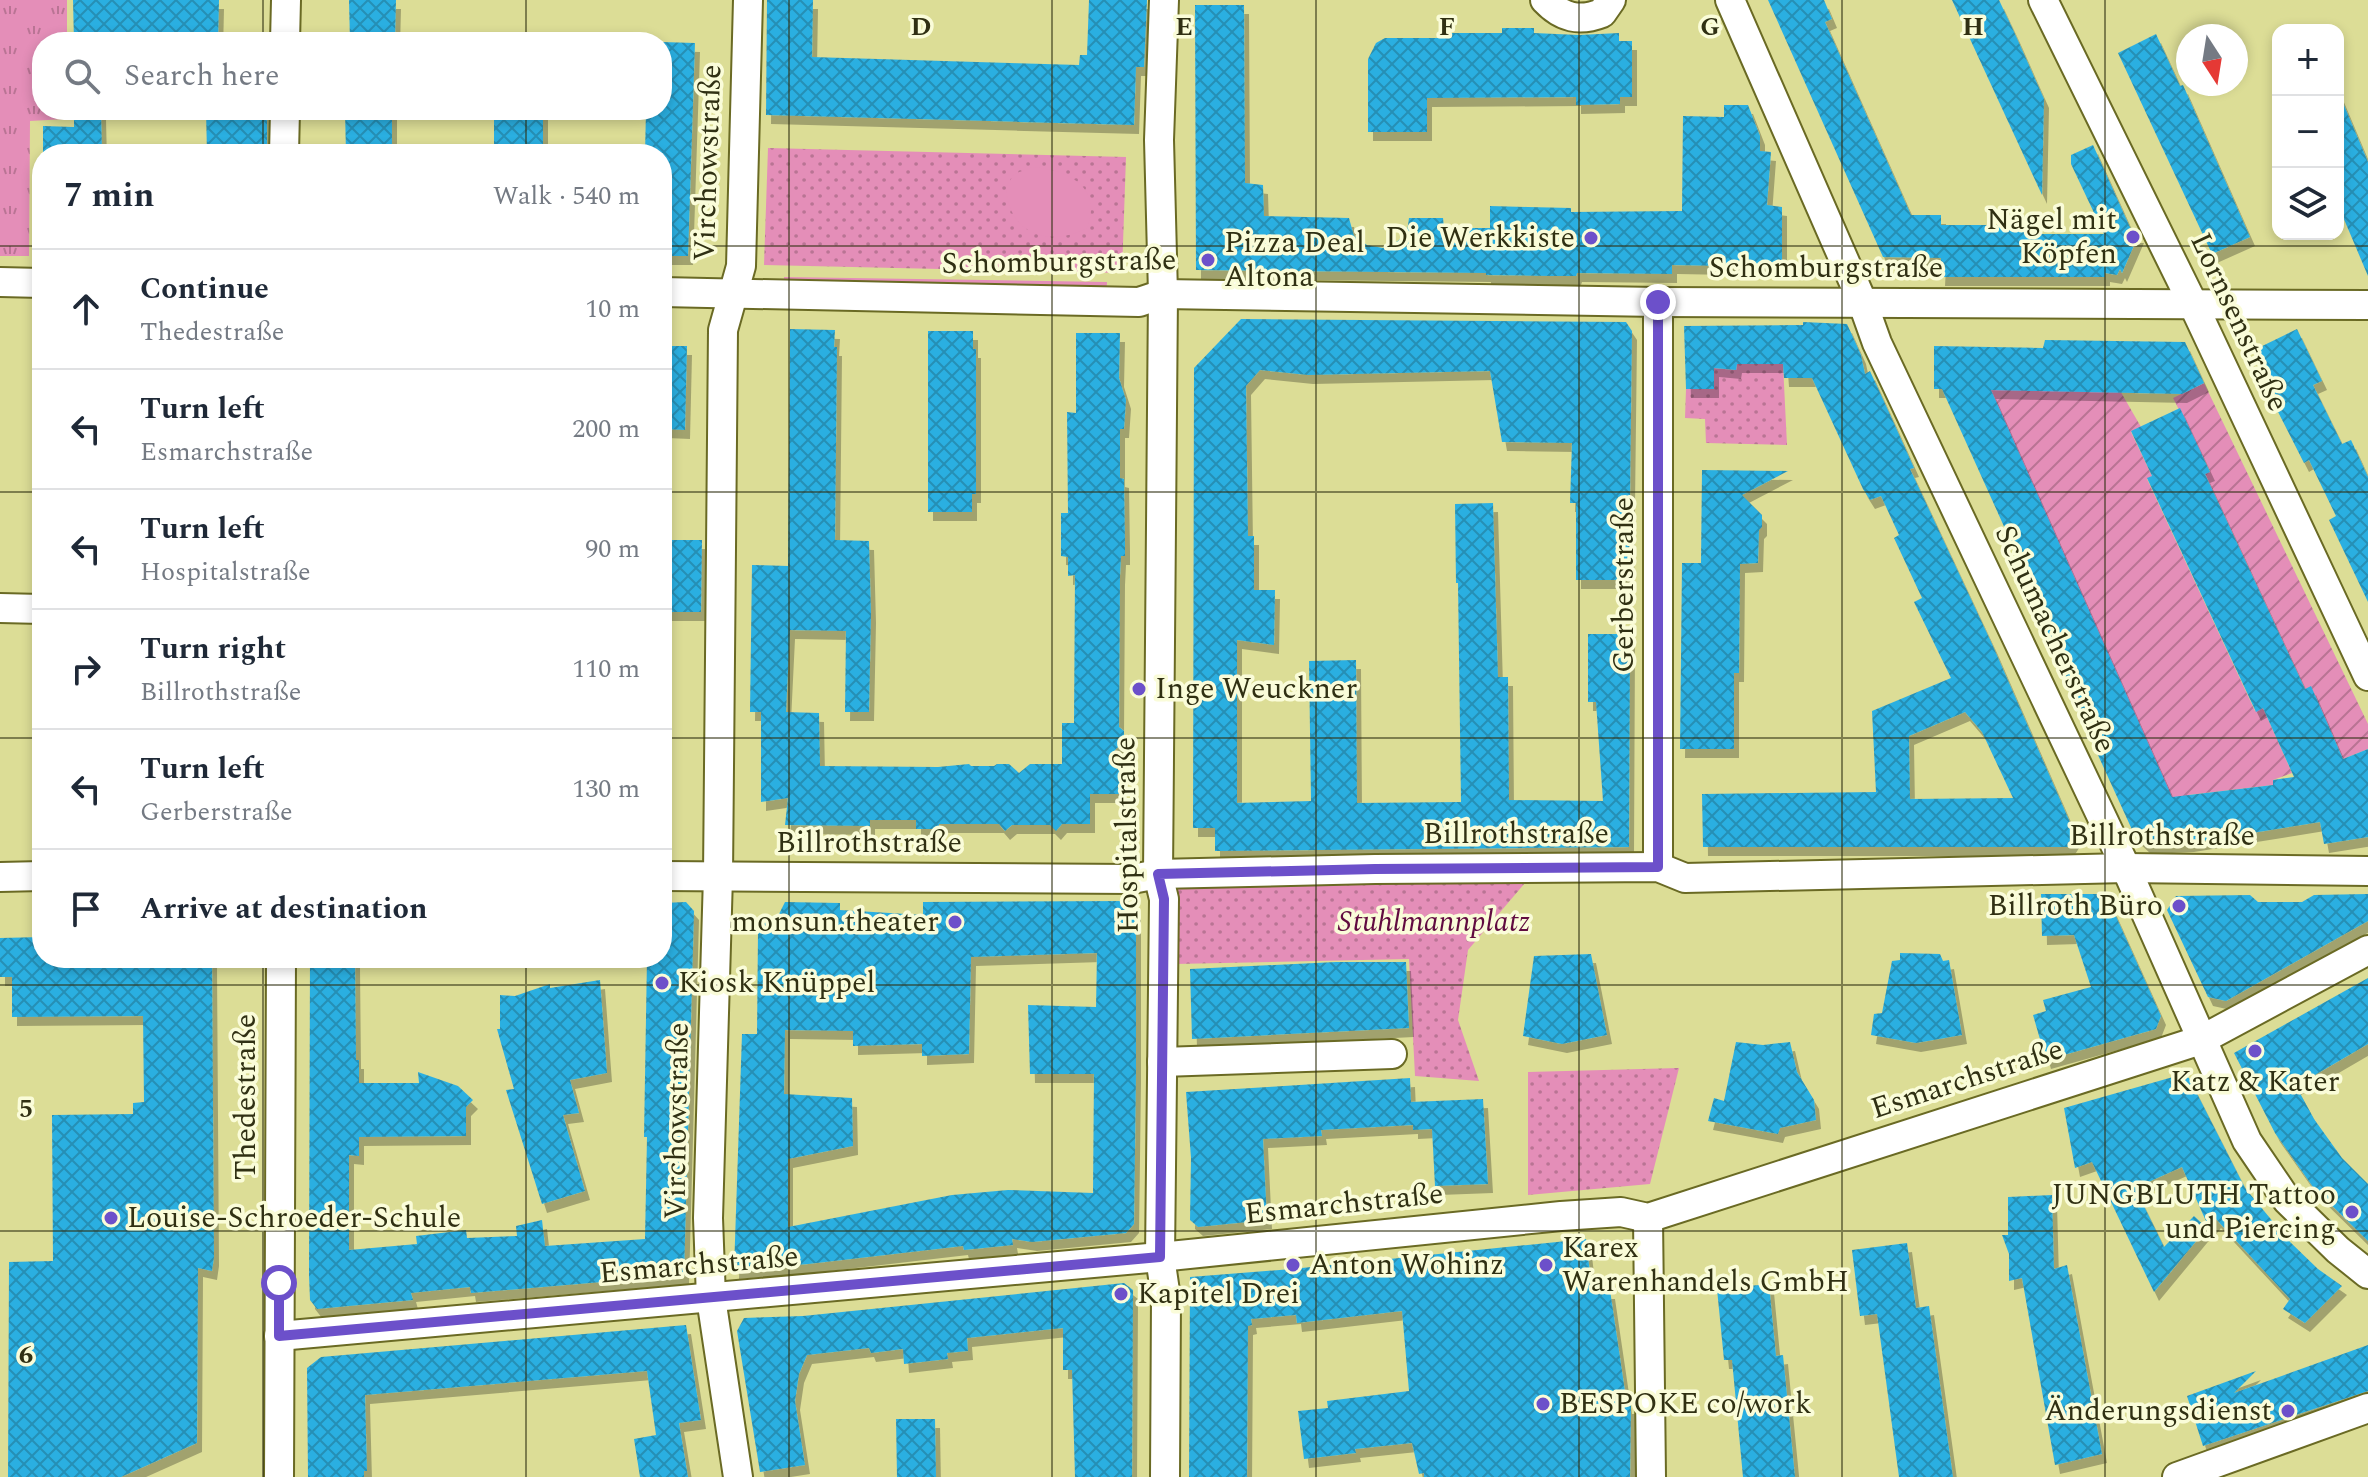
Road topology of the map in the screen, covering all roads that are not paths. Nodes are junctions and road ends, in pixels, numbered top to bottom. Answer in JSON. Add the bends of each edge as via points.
{"nodes":[{"id":1,"x":286,"y":0,"type":"edge"},
{"id":2,"x":748,"y":0,"type":"edge"},
{"id":3,"x":1164,"y":0,"type":"edge"},
{"id":4,"x":1545,"y":0,"type":"edge"},
{"id":5,"x":1611,"y":0,"type":"edge"},
{"id":6,"x":1730,"y":0,"type":"edge"},
{"id":7,"x":2043,"y":0,"type":"edge"},
{"id":8,"x":285,"y":32,"type":"edge"},
{"id":9,"x":285,"y":120,"type":"edge"},
{"id":10,"x":284,"y":144,"type":"edge"},
{"id":11,"x":0,"y":282,"type":"edge"},
{"id":12,"x":32,"y":283,"type":"edge"},
{"id":13,"x":672,"y":292,"type":"edge"},
{"id":14,"x":1163,"y":294,"type":"junction"},
{"id":15,"x":733,"y":295,"type":"junction"},
{"id":16,"x":1862,"y":301,"type":"junction"},
{"id":17,"x":1658,"y":302,"type":"junction"},
{"id":18,"x":2193,"y":304,"type":"junction"},
{"id":19,"x":2368,"y":305,"type":"edge"},
{"id":20,"x":0,"y":608,"type":"edge"},
{"id":21,"x":32,"y":609,"type":"edge"},
{"id":22,"x":2368,"y":676,"type":"edge"},
{"id":23,"x":1658,"y":867,"type":"junction"},
{"id":24,"x":2126,"y":868,"type":"junction"},
{"id":25,"x":2368,"y":871,"type":"edge"},
{"id":26,"x":1158,"y":874,"type":"junction"},
{"id":27,"x":32,"y":876,"type":"edge"},
{"id":28,"x":672,"y":876,"type":"edge"},
{"id":29,"x":718,"y":876,"type":"junction"},
{"id":30,"x":0,"y":877,"type":"edge"},
{"id":31,"x":2368,"y":950,"type":"edge"},
{"id":32,"x":281,"y":968,"type":"edge"},
{"id":33,"x":2201,"y":1040,"type":"junction"},
{"id":34,"x":1392,"y":1054,"type":"dead end"},
{"id":35,"x":1162,"y":1062,"type":"junction"},
{"id":36,"x":1648,"y":1218,"type":"junction"},
{"id":37,"x":1160,"y":1257,"type":"junction"},
{"id":38,"x":2368,"y":1274,"type":"edge"},
{"id":39,"x":711,"y":1298,"type":"junction"},
{"id":40,"x":279,"y":1336,"type":"junction"},
{"id":41,"x":2368,"y":1408,"type":"edge"},
{"id":42,"x":279,"y":1477,"type":"edge"},
{"id":43,"x":738,"y":1477,"type":"edge"},
{"id":44,"x":1165,"y":1477,"type":"edge"},
{"id":45,"x":1651,"y":1477,"type":"edge"},
{"id":46,"x":2177,"y":1477,"type":"edge"}],
"edges":[{"from":1,"to":8,"type":"street"},
{"from":2,"to":15,"type":"street","name":"Virchowstraße","via":[[741,266]]},
{"from":3,"to":14,"type":"street","name":"Hospitalstraße","via":[[1159,140]]},
{"from":4,"to":5,"type":"street","via":[[1577,19],[1602,13]]},
{"from":6,"to":16,"type":"street","name":"Schumacherstraße"},
{"from":7,"to":18,"type":"street","name":"Lornsenstraße"},
{"from":9,"to":10,"type":"street"},
{"from":11,"to":12,"type":"street"},
{"from":13,"to":15,"type":"street","name":"Schomburgstraße"},
{"from":14,"to":15,"type":"street","name":"Schomburgstraße","via":[[1139,302]]},
{"from":14,"to":17,"type":"street","name":"Schomburgstraße"},
{"from":14,"to":26,"type":"street","name":"Hospitalstraße"},
{"from":15,"to":29,"type":"street","name":"Virchowstraße","via":[[723,330]]},
{"from":16,"to":17,"type":"street","name":"Schomburgstraße"},
{"from":16,"to":18,"type":"street","name":"Schomburgstraße"},
{"from":16,"to":24,"type":"street","name":"Schumacherstraße","via":[[1884,359]]},
{"from":17,"to":23,"type":"street","name":"Gerberstraße"},
{"from":18,"to":19,"type":"street","name":"Schomburgstraße"},
{"from":18,"to":22,"type":"street","name":"Lornsenstraße"},
{"from":20,"to":21,"type":"street"},
{"from":23,"to":24,"type":"street","name":"Billrothstraße","via":[[1685,878]]},
{"from":23,"to":26,"type":"street","name":"Billrothstraße"},
{"from":24,"to":25,"type":"street","name":"Billrothstraße"},
{"from":24,"to":33,"type":"street","name":"Schumacherstraße"},
{"from":26,"to":29,"type":"street","name":"Billrothstraße","via":[[1132,879]]},
{"from":26,"to":35,"type":"street","name":"Hospitalstraße","via":[[1164,899]]},
{"from":27,"to":30,"type":"street"},
{"from":28,"to":29,"type":"street","name":"Billrothstraße"},
{"from":29,"to":39,"type":"street","name":"Virchowstraße","via":[[708,1218]]},
{"from":31,"to":33,"type":"street","name":"Esmarchstraße"},
{"from":32,"to":40,"type":"street","name":"Thedestraße"},
{"from":33,"to":36,"type":"street","name":"Esmarchstraße"},
{"from":33,"to":38,"type":"street","name":"Schumacherstraße","via":[[2266,1172],[2307,1221]]},
{"from":34,"to":35,"type":"street"},
{"from":35,"to":37,"type":"street","name":"Hospitalstraße"},
{"from":36,"to":37,"type":"street","name":"Esmarchstraße","via":[[1621,1212],[1561,1216]]},
{"from":36,"to":45,"type":"street"},
{"from":37,"to":39,"type":"street","name":"Esmarchstraße"},
{"from":37,"to":44,"type":"street","name":"Hospitalstraße","via":[[1166,1298]]},
{"from":39,"to":40,"type":"street","name":"Esmarchstraße"},
{"from":39,"to":43,"type":"street","name":"Virchowstraße"},
{"from":40,"to":42,"type":"street","name":"Thedestraße"},
{"from":41,"to":46,"type":"street"}]}
